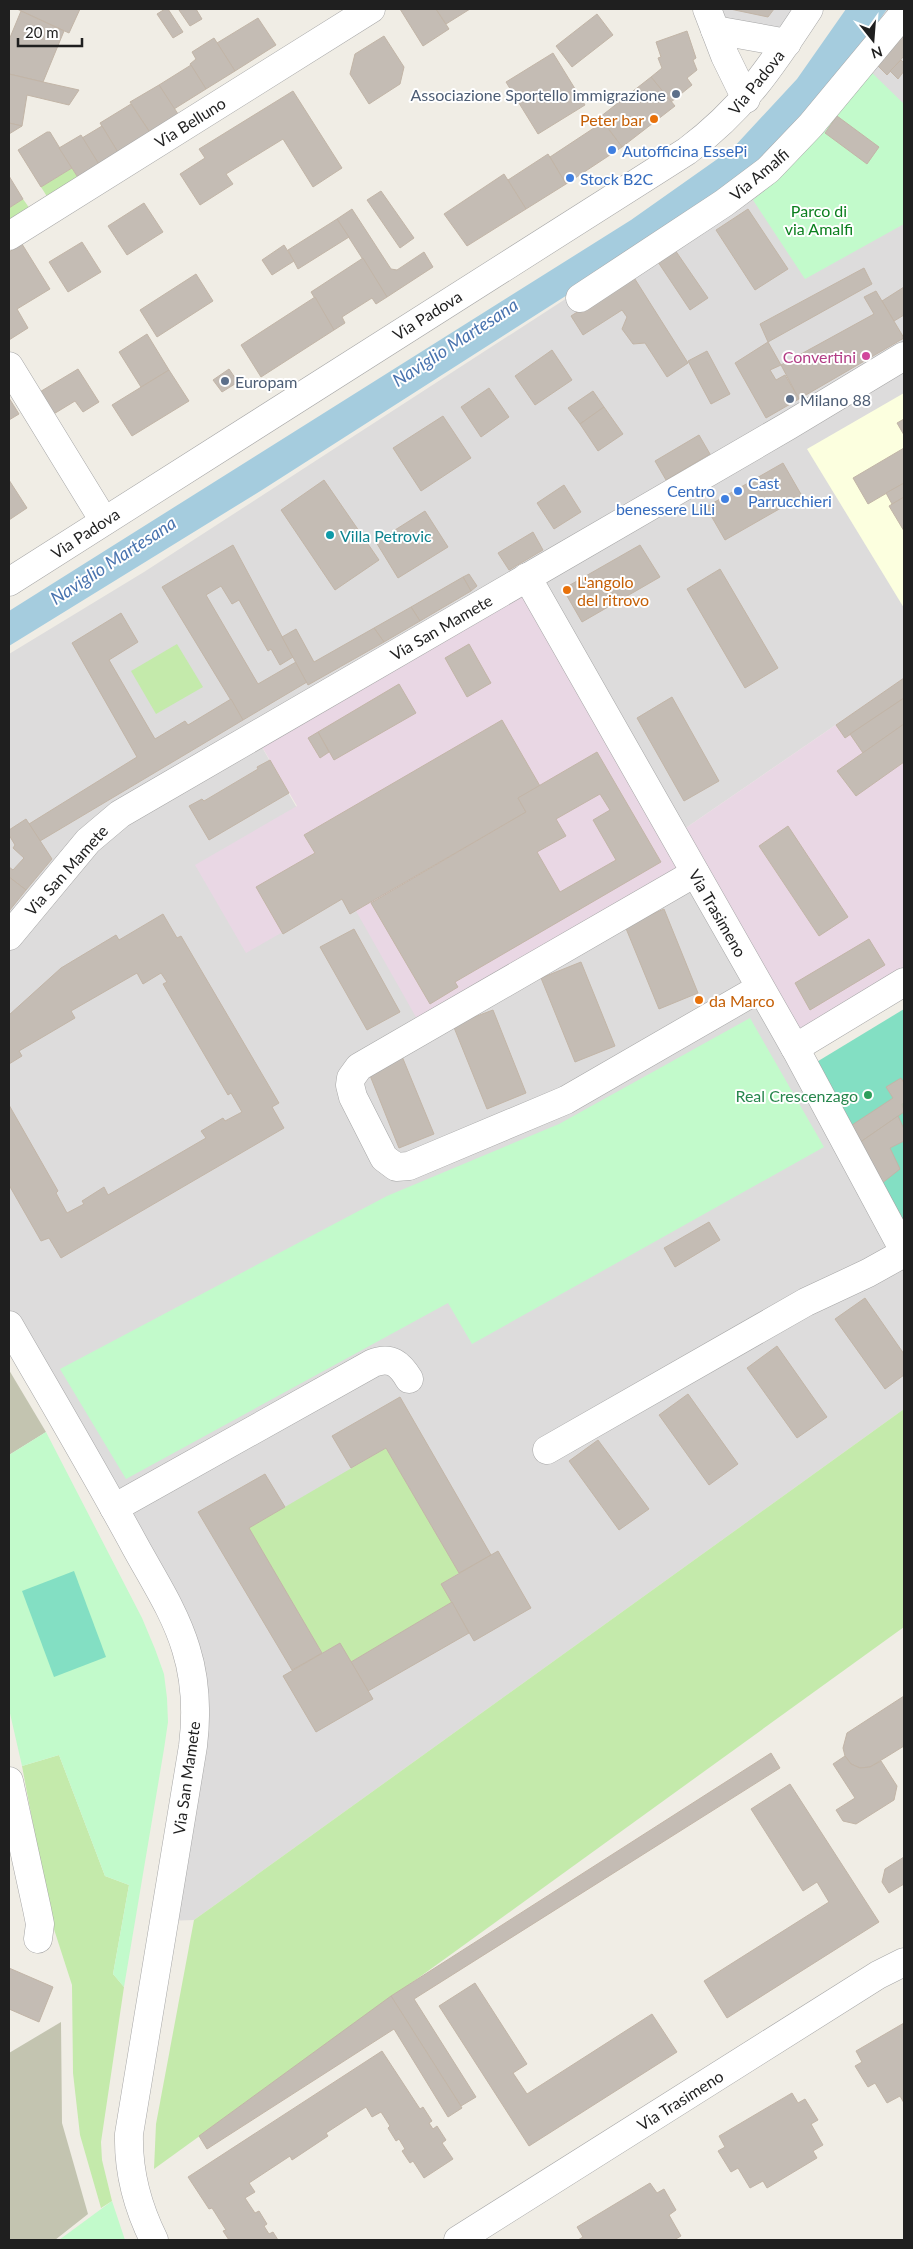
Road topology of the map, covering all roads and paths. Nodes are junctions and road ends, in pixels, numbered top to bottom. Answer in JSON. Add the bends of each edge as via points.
{"nodes":[{"id":1,"x":371,"y":9,"type":"edge"},
{"id":2,"x":808,"y":9,"type":"edge"},
{"id":3,"x":904,"y":13,"type":"edge"},
{"id":4,"x":711,"y":19,"type":"edge"},
{"id":5,"x":787,"y":43,"type":"junction"},
{"id":6,"x":746,"y":99,"type":"junction"},
{"id":7,"x":9,"y":236,"type":"edge"},
{"id":8,"x":580,"y":298,"type":"dead end"},
{"id":9,"x":904,"y":356,"type":"edge"},
{"id":10,"x":9,"y":366,"type":"edge"},
{"id":11,"x":104,"y":521,"type":"junction"},
{"id":12,"x":527,"y":577,"type":"junction"},
{"id":13,"x":9,"y":582,"type":"edge"},
{"id":14,"x":695,"y":873,"type":"junction"},
{"id":15,"x":9,"y":936,"type":"edge"},
{"id":16,"x":904,"y":982,"type":"edge"},
{"id":17,"x":760,"y":988,"type":"junction"},
{"id":18,"x":795,"y":1048,"type":"junction"},
{"id":19,"x":904,"y":1252,"type":"edge"},
{"id":20,"x":9,"y":1325,"type":"edge"},
{"id":21,"x":409,"y":1379,"type":"dead end"},
{"id":22,"x":547,"y":1450,"type":"dead end"},
{"id":23,"x":114,"y":1508,"type":"junction"},
{"id":24,"x":9,"y":1781,"type":"edge"},
{"id":25,"x":38,"y":1939,"type":"dead end"},
{"id":26,"x":904,"y":1962,"type":"edge"},
{"id":27,"x":154,"y":2240,"type":"edge"},
{"id":28,"x":458,"y":2240,"type":"edge"}],
"edges":[{"from":1,"to":7,"type":"street","name":"Via Belluno"},
{"from":2,"to":5,"type":"street","name":"Via Padova"},
{"from":3,"to":8,"type":"street","name":"Via Amalfi","via":[[811,125],[768,170],[730,199]]},
{"from":4,"to":5,"type":"street"},
{"from":4,"to":6,"type":"street"},
{"from":5,"to":6,"type":"street","name":"Via Padova"},
{"from":6,"to":11,"type":"street","name":"Via Padova","via":[[717,128],[687,151]]},
{"from":9,"to":12,"type":"street","name":"Via San Mamete"},
{"from":10,"to":11,"type":"street"},
{"from":11,"to":13,"type":"street","name":"Via Padova"},
{"from":12,"to":14,"type":"street","name":"Via Trasimeno"},
{"from":12,"to":15,"type":"street","name":"Via San Mamete","via":[[113,818],[82,848]]},
{"from":14,"to":17,"type":"street","name":"Via Trasimeno"},
{"from":14,"to":17,"type":"street","via":[[359,1067],[351,1078],[351,1092],[384,1158],[396,1167],[409,1166],[537,1114],[596,1084]]},
{"from":16,"to":18,"type":"street"},
{"from":17,"to":18,"type":"street","name":"Via Trasimeno"},
{"from":18,"to":19,"type":"street","name":"Via Trasimeno"},
{"from":19,"to":22,"type":"street","via":[[806,1302]]},
{"from":20,"to":23,"type":"street","name":"Via San Mamete"},
{"from":21,"to":23,"type":"street","via":[[392,1360],[373,1363]]},
{"from":23,"to":27,"type":"street","name":"Via San Mamete","via":[[183,1638],[195,1697],[193,1746],[129,2134],[133,2184],[141,2214]]},
{"from":24,"to":25,"type":"street","via":[[40,1924]]},
{"from":26,"to":28,"type":"street","name":"Via Trasimeno","via":[[878,1975]]}]}
